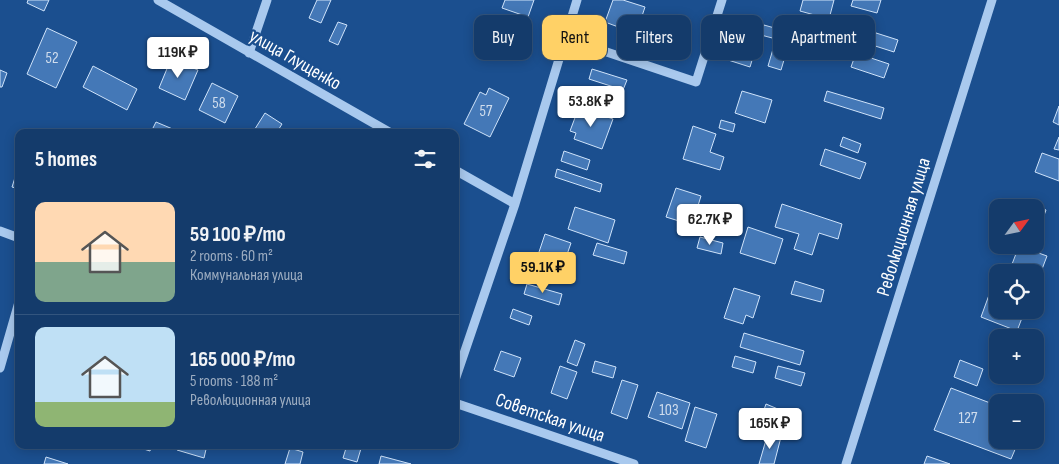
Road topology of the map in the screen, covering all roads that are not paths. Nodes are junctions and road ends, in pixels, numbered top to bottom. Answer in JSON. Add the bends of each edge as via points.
{"nodes":[{"id":1,"x":158,"y":0,"type":"edge"},
{"id":2,"x":267,"y":0,"type":"edge"},
{"id":3,"x":577,"y":0,"type":"edge"},
{"id":4,"x":722,"y":0,"type":"edge"},
{"id":5,"x":992,"y":0,"type":"edge"},
{"id":6,"x":572,"y":15,"type":"edge"},
{"id":7,"x":607,"y":52,"type":"edge"},
{"id":8,"x":250,"y":53,"type":"junction"},
{"id":9,"x":558,"y":60,"type":"edge"},
{"id":10,"x":385,"y":129,"type":"edge"},
{"id":11,"x":459,"y":172,"type":"edge"},
{"id":12,"x":515,"y":204,"type":"junction"},
{"id":13,"x":0,"y":231,"type":"edge"},
{"id":14,"x":15,"y":237,"type":"edge"},
{"id":15,"x":15,"y":316,"type":"edge"},
{"id":16,"x":0,"y":368,"type":"edge"},
{"id":17,"x":459,"y":368,"type":"edge"},
{"id":18,"x":459,"y":404,"type":"edge"},
{"id":19,"x":634,"y":464,"type":"edge"},
{"id":20,"x":846,"y":464,"type":"edge"}],
"edges":[{"from":1,"to":8,"type":"street","name":"улица Глущенко"},
{"from":2,"to":8,"type":"street"},
{"from":3,"to":6,"type":"street"},
{"from":4,"to":7,"type":"street","via":[[696,82]]},
{"from":5,"to":20,"type":"street","name":"Революционная улица"},
{"from":8,"to":10,"type":"street","name":"улица Глущенко"},
{"from":9,"to":12,"type":"street"},
{"from":11,"to":12,"type":"street"},
{"from":12,"to":17,"type":"street"},
{"from":13,"to":14,"type":"street"},
{"from":15,"to":16,"type":"street"},
{"from":18,"to":19,"type":"street","name":"Советская улица"}]}
